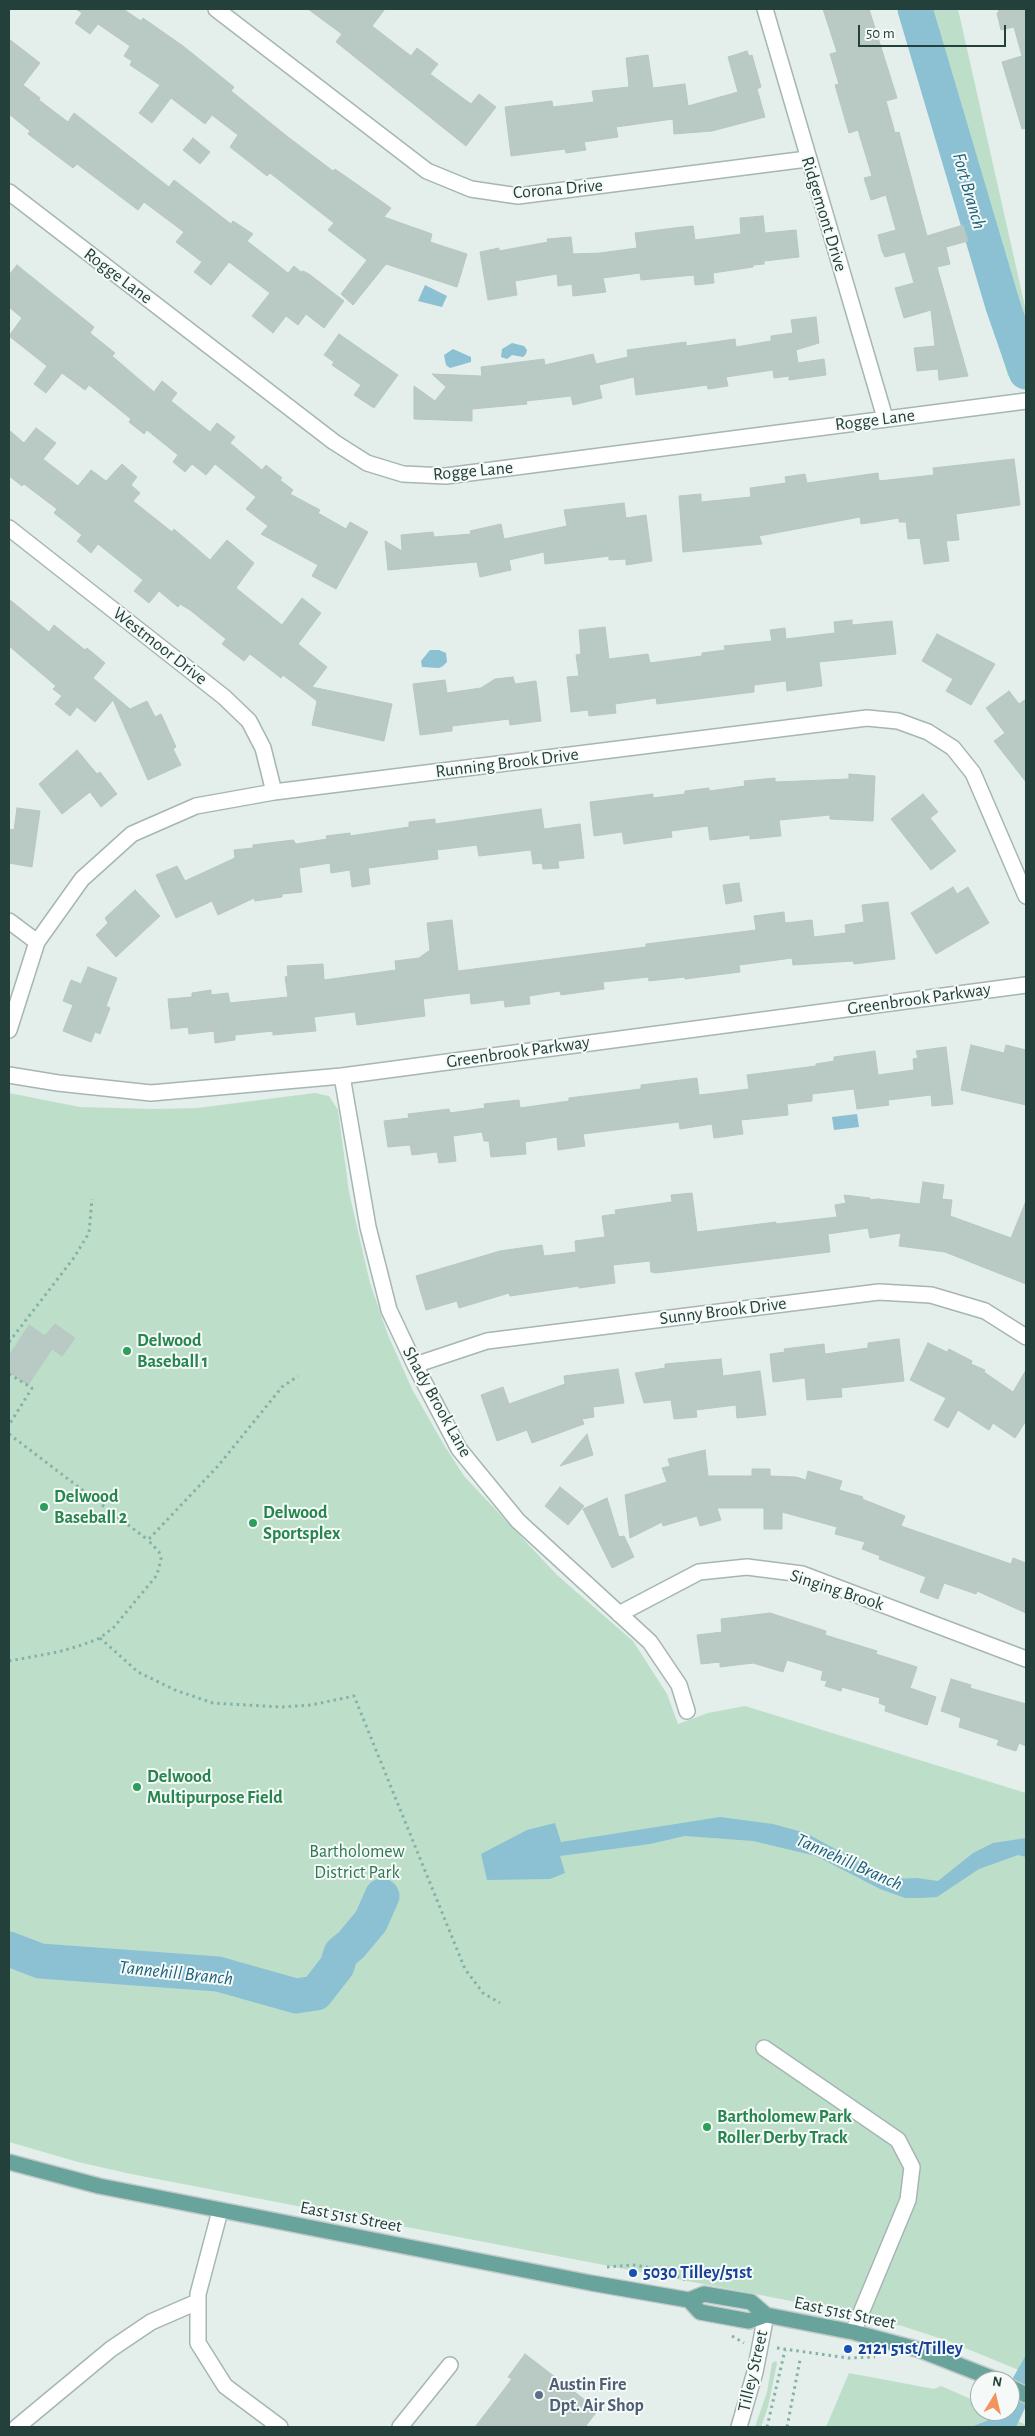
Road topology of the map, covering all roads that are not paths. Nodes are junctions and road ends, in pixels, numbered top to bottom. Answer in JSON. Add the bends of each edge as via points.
{"nodes":[{"id":1,"x":216,"y":9,"type":"edge"},
{"id":2,"x":765,"y":9,"type":"edge"},
{"id":3,"x":807,"y":159,"type":"junction"},
{"id":4,"x":9,"y":192,"type":"edge"},
{"id":5,"x":1024,"y":401,"type":"edge"},
{"id":6,"x":885,"y":418,"type":"junction"},
{"id":7,"x":9,"y":528,"type":"edge"},
{"id":8,"x":274,"y":792,"type":"junction"},
{"id":9,"x":1026,"y":896,"type":"edge"},
{"id":10,"x":9,"y":921,"type":"edge"},
{"id":11,"x":37,"y":942,"type":"junction"},
{"id":12,"x":1026,"y":985,"type":"edge"},
{"id":13,"x":9,"y":1030,"type":"edge"},
{"id":14,"x":9,"y":1075,"type":"edge"},
{"id":15,"x":342,"y":1076,"type":"junction"},
{"id":16,"x":1026,"y":1337,"type":"edge"},
{"id":17,"x":415,"y":1366,"type":"junction"},
{"id":18,"x":619,"y":1614,"type":"junction"},
{"id":19,"x":1026,"y":1659,"type":"edge"},
{"id":20,"x":687,"y":1711,"type":"dead end"},
{"id":21,"x":764,"y":2048,"type":"dead end"},
{"id":22,"x":9,"y":2162,"type":"edge"},
{"id":23,"x":220,"y":2211,"type":"junction"},
{"id":24,"x":197,"y":2302,"type":"junction"},
{"id":25,"x":766,"y":2315,"type":"junction"},
{"id":26,"x":853,"y":2332,"type":"junction"},
{"id":27,"x":450,"y":2365,"type":"dead end"},
{"id":28,"x":974,"y":2371,"type":"edge"},
{"id":29,"x":17,"y":2427,"type":"edge"},
{"id":30,"x":280,"y":2427,"type":"edge"},
{"id":31,"x":400,"y":2427,"type":"edge"},
{"id":32,"x":739,"y":2427,"type":"edge"}],
"edges":[{"from":1,"to":3,"type":"street","name":"Corona Drive","via":[[427,171],[471,189],[518,196]]},
{"from":2,"to":3,"type":"street","name":"Ridgemont Drive"},
{"from":3,"to":6,"type":"street","name":"Ridgemont Drive"},
{"from":4,"to":6,"type":"street","name":"Rogge Lane","via":[[334,442],[367,463],[403,474],[446,476]]},
{"from":5,"to":6,"type":"street","name":"Rogge Lane"},
{"from":7,"to":8,"type":"street","name":"Westmoor Drive","via":[[224,697],[249,721],[263,748]]},
{"from":8,"to":9,"type":"street","name":"Running Brook Drive","via":[[867,718],[898,721],[928,732],[953,748],[973,774]]},
{"from":8,"to":11,"type":"street","name":"Running Brook Drive","via":[[196,806],[132,834],[82,878]]},
{"from":10,"to":11,"type":"street"},
{"from":11,"to":13,"type":"street","name":"Running Brook Drive"},
{"from":12,"to":15,"type":"street","name":"Greenbrook Parkway"},
{"from":14,"to":15,"type":"street","name":"Greenbrook Parkway","via":[[151,1093]]},
{"from":15,"to":17,"type":"street","name":"Shady Brook Lane","via":[[368,1227],[389,1310]]},
{"from":16,"to":17,"type":"street","name":"Sunny Brook Drive","via":[[985,1311],[931,1295],[878,1292],[487,1341]]},
{"from":17,"to":18,"type":"street","name":"Shady Brook Lane","via":[[459,1449],[518,1521]]},
{"from":18,"to":19,"type":"street","name":"Singing Brook","via":[[699,1572],[747,1567],[802,1574]]},
{"from":18,"to":20,"type":"street","name":"Shady Brook Lane","via":[[650,1642],[679,1685]]},
{"from":21,"to":26,"type":"street","via":[[898,2140],[912,2167],[908,2200]]},
{"from":22,"to":23,"type":"main road","name":"East 51st Street","via":[[99,2186]]},
{"from":23,"to":24,"type":"street"},
{"from":23,"to":25,"type":"main road","name":"East 51st Street","via":[[688,2300],[704,2294],[751,2302]]},
{"from":24,"to":29,"type":"street","via":[[151,2322],[111,2349]]},
{"from":24,"to":30,"type":"street","via":[[198,2343],[225,2386]]},
{"from":25,"to":26,"type":"main road","name":"East 51st Street"},
{"from":25,"to":32,"type":"street","name":"Tilley Street","via":[[755,2372]]},
{"from":26,"to":28,"type":"main road","name":"East 51st Street","via":[[920,2350]]},
{"from":27,"to":31,"type":"street"}]}
